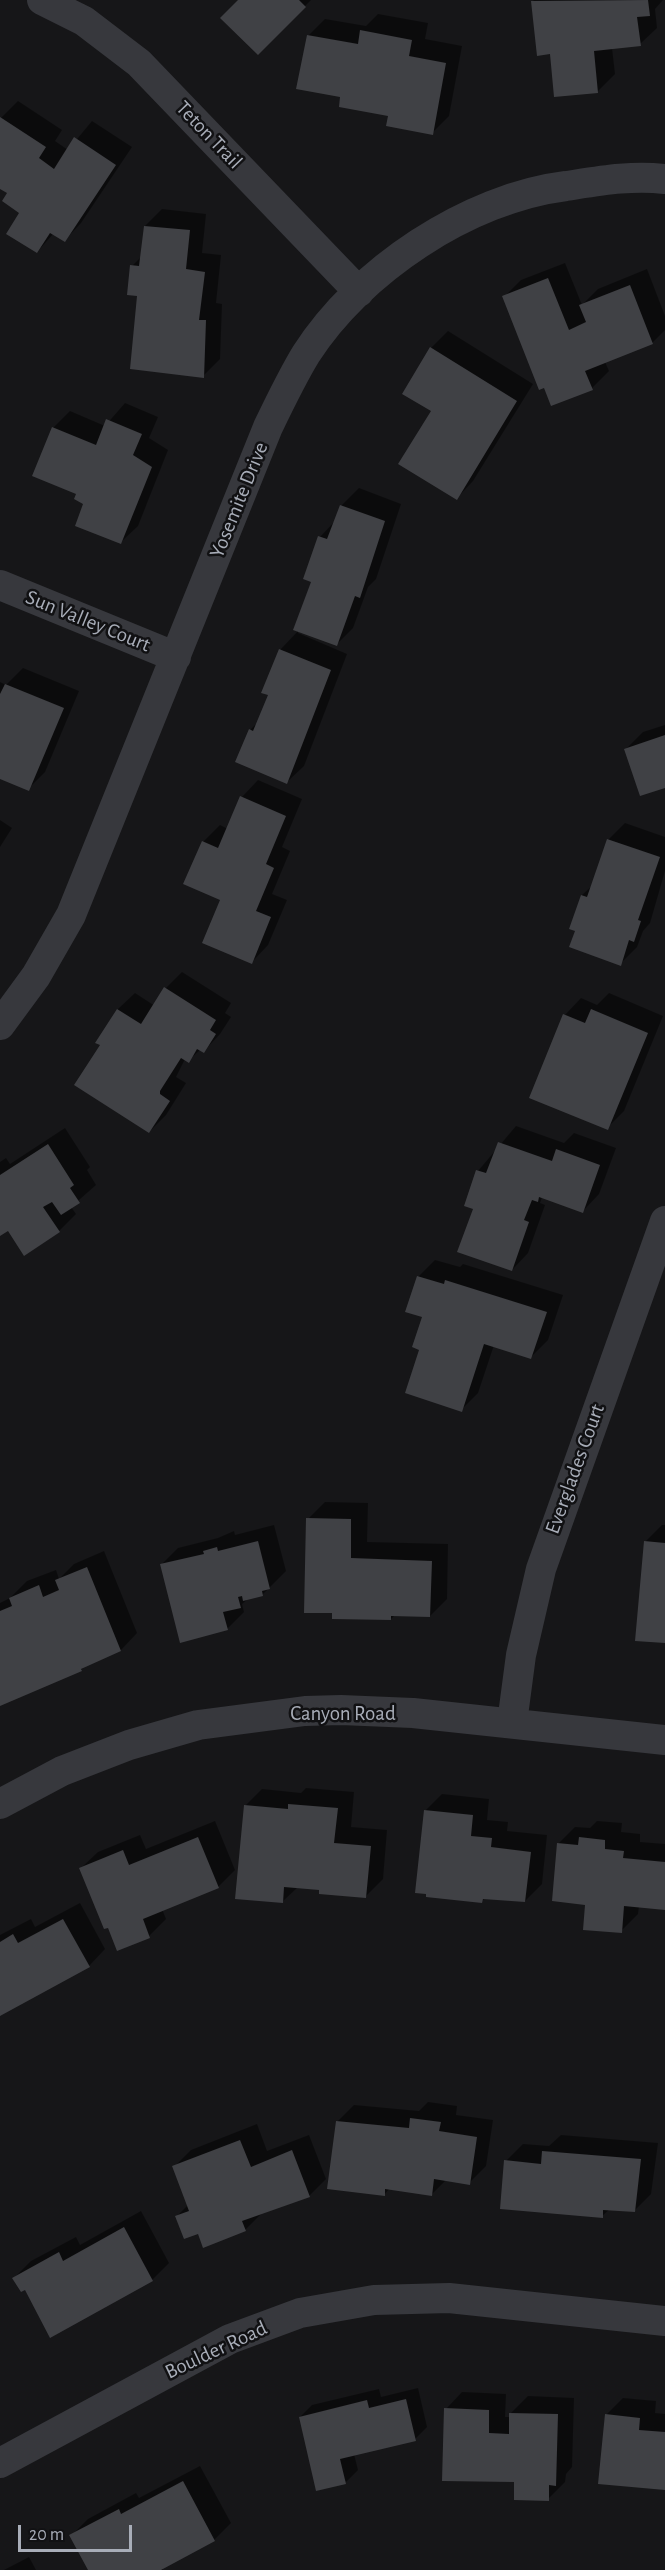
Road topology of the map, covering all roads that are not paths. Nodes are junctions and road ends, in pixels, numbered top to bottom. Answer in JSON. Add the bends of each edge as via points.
{"nodes":[{"id":1,"x":42,"y":0,"type":"edge"},
{"id":2,"x":665,"y":179,"type":"edge"},
{"id":3,"x":359,"y":292,"type":"junction"},
{"id":4,"x":0,"y":585,"type":"edge"},
{"id":5,"x":176,"y":657,"type":"junction"},
{"id":6,"x":0,"y":1025,"type":"edge"},
{"id":7,"x":665,"y":1221,"type":"edge"},
{"id":8,"x":512,"y":1724,"type":"junction"},
{"id":9,"x":665,"y":1740,"type":"edge"},
{"id":10,"x":0,"y":1804,"type":"edge"},
{"id":11,"x":665,"y":2321,"type":"edge"},
{"id":12,"x":0,"y":2463,"type":"edge"}],
"edges":[{"from":1,"to":3,"type":"street","name":"Teton Trail","via":[[84,21],[139,63]]},
{"from":2,"to":3,"type":"street","name":"Yosemite Drive","via":[[600,179],[549,186],[497,203],[415,247]]},
{"from":3,"to":5,"type":"street","name":"Yosemite Drive","via":[[306,354],[282,397]]},
{"from":4,"to":5,"type":"street","name":"Sun Valley Court"},
{"from":5,"to":6,"type":"street","name":"Yosemite Drive","via":[[71,915],[36,976]]},
{"from":7,"to":8,"type":"street","name":"Everglades Court","via":[[541,1569],[521,1655]]},
{"from":8,"to":9,"type":"street","name":"Canyon Road"},
{"from":8,"to":10,"type":"street","name":"Canyon Road","via":[[341,1710],[234,1719],[129,1745],[62,1771]]},
{"from":11,"to":12,"type":"street","name":"Boulder Road","via":[[449,2298],[374,2300],[300,2313],[230,2339]]}]}
